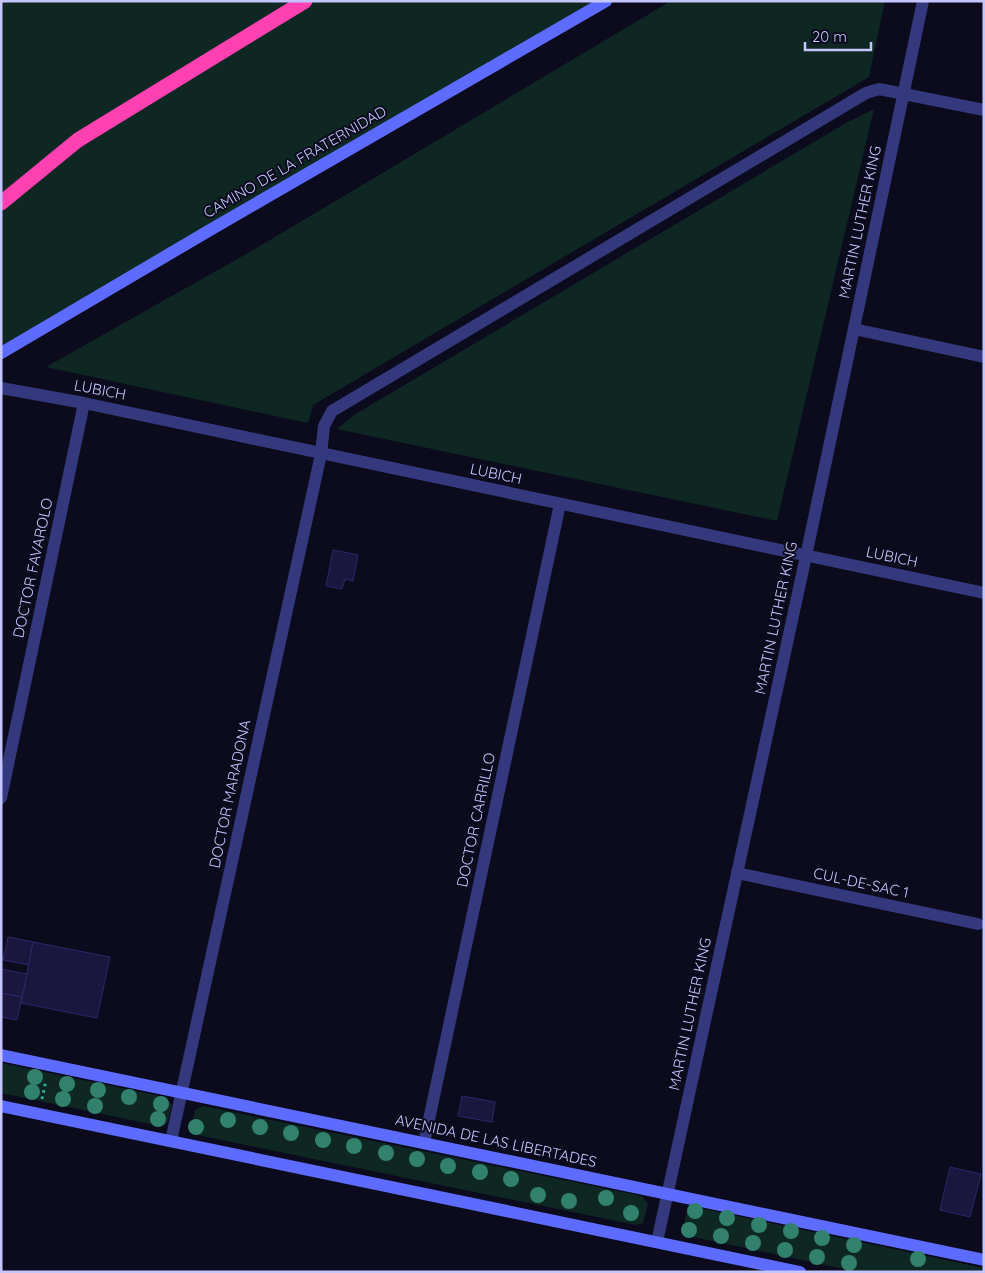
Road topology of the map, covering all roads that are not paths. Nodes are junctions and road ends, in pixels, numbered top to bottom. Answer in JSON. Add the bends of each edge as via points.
{"nodes":[{"id":1,"x":305,"y":1,"type":"edge"},
{"id":2,"x":606,"y":1,"type":"edge"},
{"id":3,"x":923,"y":1,"type":"edge"},
{"id":4,"x":905,"y":93,"type":"junction"},
{"id":5,"x":984,"y":110,"type":"edge"},
{"id":6,"x":1,"y":203,"type":"edge"},
{"id":7,"x":854,"y":329,"type":"junction"},
{"id":8,"x":1,"y":353,"type":"edge"},
{"id":9,"x":984,"y":357,"type":"edge"},
{"id":10,"x":1,"y":388,"type":"edge"},
{"id":11,"x":84,"y":403,"type":"junction"},
{"id":12,"x":321,"y":454,"type":"junction"},
{"id":13,"x":560,"y":504,"type":"junction"},
{"id":14,"x":806,"y":556,"type":"junction"},
{"id":15,"x":984,"y":593,"type":"edge"},
{"id":16,"x":1,"y":798,"type":"edge"},
{"id":17,"x":737,"y":873,"type":"junction"},
{"id":18,"x":978,"y":924,"type":"dead end"},
{"id":19,"x":1,"y":1055,"type":"edge"},
{"id":20,"x":182,"y":1092,"type":"junction"},
{"id":21,"x":1,"y":1106,"type":"edge"},
{"id":22,"x":171,"y":1141,"type":"junction"},
{"id":23,"x":424,"y":1143,"type":"junction"},
{"id":24,"x":668,"y":1194,"type":"junction"},
{"id":25,"x":657,"y":1242,"type":"junction"},
{"id":26,"x":984,"y":1260,"type":"edge"},
{"id":27,"x":800,"y":1272,"type":"edge"}],
"edges":[{"from":1,"to":6,"type":"highway","via":[[78,140]]},
{"from":2,"to":8,"type":"main road","name":"CAMINO DE LA FRATERNIDAD"},
{"from":3,"to":4,"type":"street","name":"MARTIN LUTHER KING"},
{"from":4,"to":5,"type":"street","name":"DOCTOR MARADONA"},
{"from":4,"to":7,"type":"street","name":"MARTIN LUTHER KING"},
{"from":4,"to":12,"type":"street","name":"DOCTOR MARADONA","via":[[878,89],[866,93],[332,411],[324,426]]},
{"from":7,"to":9,"type":"street"},
{"from":7,"to":14,"type":"street","name":"MARTIN LUTHER KING"},
{"from":10,"to":11,"type":"street","name":"LUBICH"},
{"from":11,"to":12,"type":"street","name":"LUBICH"},
{"from":11,"to":16,"type":"street","name":"DOCTOR FAVAROLO"},
{"from":12,"to":13,"type":"street","name":"LUBICH"},
{"from":12,"to":20,"type":"street","name":"DOCTOR MARADONA"},
{"from":13,"to":14,"type":"street","name":"LUBICH"},
{"from":13,"to":23,"type":"street","name":"DOCTOR CARRILLO"},
{"from":14,"to":15,"type":"street","name":"LUBICH"},
{"from":14,"to":17,"type":"street","name":"MARTIN LUTHER KING"},
{"from":17,"to":18,"type":"street","name":"CUL-DE-SAC 1"},
{"from":17,"to":24,"type":"street","name":"MARTIN LUTHER KING"},
{"from":19,"to":20,"type":"main road","name":"AVENIDA DE LAS LIBERTADES"},
{"from":20,"to":22,"type":"street","name":"DOCTOR MARADONA"},
{"from":20,"to":23,"type":"main road","name":"AVENIDA DE LAS LIBERTADES"},
{"from":21,"to":22,"type":"main road"},
{"from":22,"to":25,"type":"main road"},
{"from":23,"to":24,"type":"main road","name":"AVENIDA DE LAS LIBERTADES"},
{"from":24,"to":25,"type":"street","name":"MARTIN LUTHER KING"},
{"from":24,"to":26,"type":"main road","name":"AVENIDA DE LAS LIBERTADES"},
{"from":25,"to":27,"type":"main road"}]}
